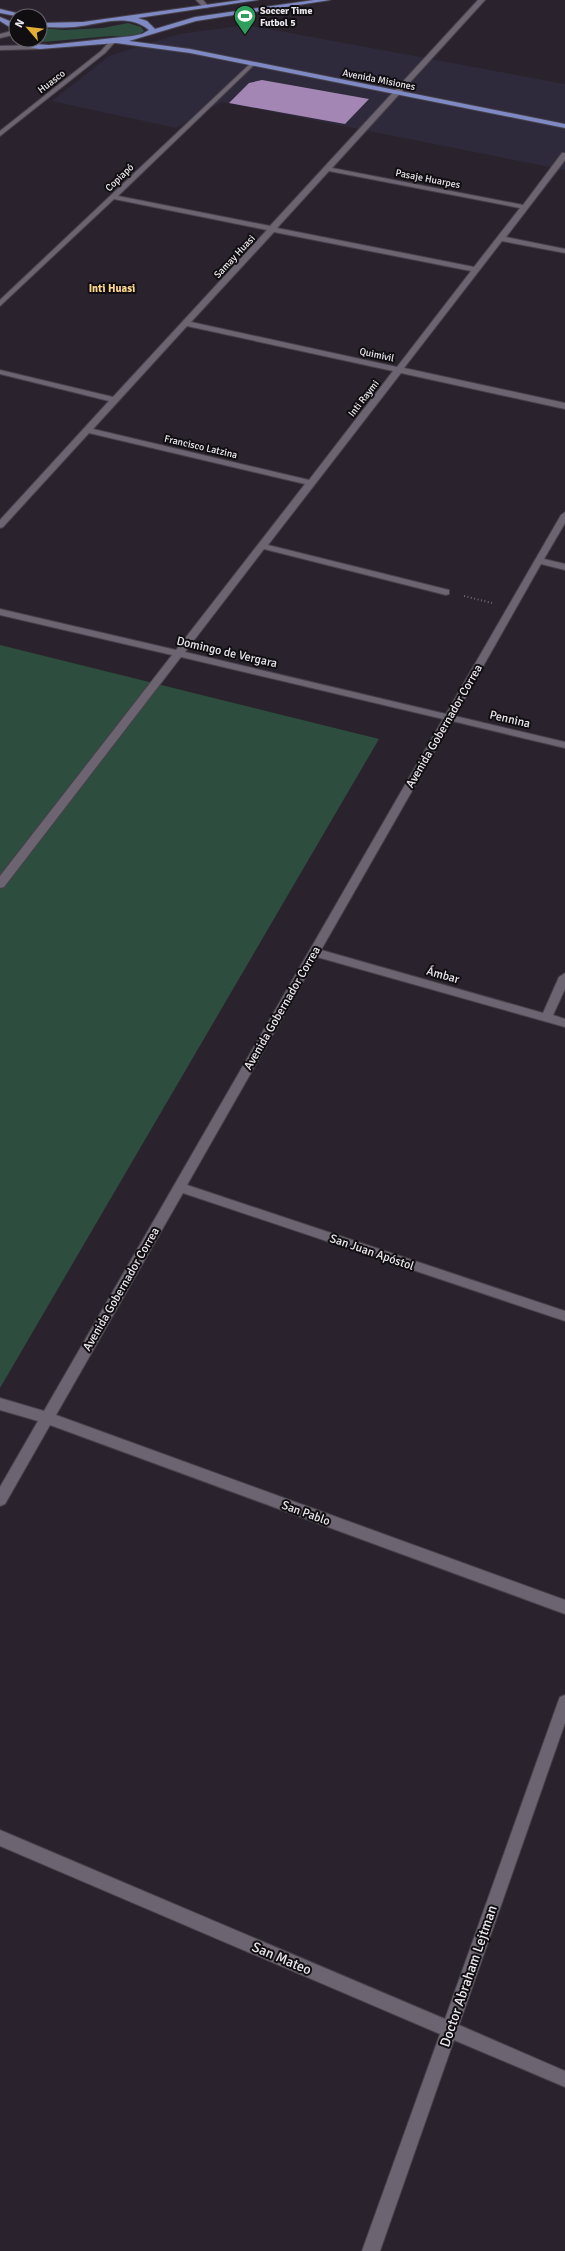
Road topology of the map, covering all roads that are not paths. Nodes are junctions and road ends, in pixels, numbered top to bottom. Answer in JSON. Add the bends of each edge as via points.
{"nodes":[{"id":1,"x":199,"y":0,"type":"edge"},
{"id":2,"x":255,"y":0,"type":"edge"},
{"id":3,"x":327,"y":0,"type":"edge"},
{"id":4,"x":482,"y":0,"type":"edge"},
{"id":5,"x":206,"y":7,"type":"junction"},
{"id":6,"x":119,"y":19,"type":"junction"},
{"id":7,"x":48,"y":20,"type":"edge"},
{"id":8,"x":48,"y":25,"type":"edge"},
{"id":9,"x":75,"y":25,"type":"junction"},
{"id":10,"x":152,"y":33,"type":"junction"},
{"id":11,"x":116,"y":41,"type":"junction"},
{"id":12,"x":48,"y":46,"type":"edge"},
{"id":13,"x":190,"y":51,"type":"junction"},
{"id":14,"x":252,"y":64,"type":"junction"},
{"id":15,"x":397,"y":93,"type":"junction"},
{"id":16,"x":565,"y":126,"type":"edge"},
{"id":17,"x":0,"y":134,"type":"edge"},
{"id":18,"x":565,"y":155,"type":"edge"},
{"id":19,"x":327,"y":169,"type":"junction"},
{"id":20,"x":113,"y":197,"type":"junction"},
{"id":21,"x":524,"y":207,"type":"junction"},
{"id":22,"x":272,"y":229,"type":"junction"},
{"id":23,"x":500,"y":238,"type":"junction"},
{"id":24,"x":565,"y":251,"type":"edge"},
{"id":25,"x":476,"y":270,"type":"junction"},
{"id":26,"x":0,"y":304,"type":"edge"},
{"id":27,"x":185,"y":323,"type":"junction"},
{"id":28,"x":398,"y":370,"type":"junction"},
{"id":29,"x":0,"y":372,"type":"edge"},
{"id":30,"x":115,"y":400,"type":"junction"},
{"id":31,"x":565,"y":406,"type":"edge"},
{"id":32,"x":87,"y":430,"type":"junction"},
{"id":33,"x":311,"y":483,"type":"junction"},
{"id":34,"x":565,"y":515,"type":"edge"},
{"id":35,"x":0,"y":525,"type":"edge"},
{"id":36,"x":262,"y":546,"type":"junction"},
{"id":37,"x":539,"y":561,"type":"junction"},
{"id":38,"x":565,"y":567,"type":"edge"},
{"id":39,"x":446,"y":592,"type":"road end"},
{"id":40,"x":0,"y":612,"type":"edge"},
{"id":41,"x":179,"y":654,"type":"junction"},
{"id":42,"x":448,"y":718,"type":"junction"},
{"id":43,"x":565,"y":745,"type":"edge"},
{"id":44,"x":0,"y":884,"type":"edge"},
{"id":45,"x":314,"y":952,"type":"junction"},
{"id":46,"x":565,"y":977,"type":"edge"},
{"id":47,"x":546,"y":1018,"type":"junction"},
{"id":48,"x":565,"y":1023,"type":"edge"},
{"id":49,"x":180,"y":1187,"type":"junction"},
{"id":50,"x":565,"y":1316,"type":"edge"},
{"id":51,"x":0,"y":1404,"type":"edge"},
{"id":52,"x":47,"y":1418,"type":"junction"},
{"id":53,"x":0,"y":1500,"type":"edge"},
{"id":54,"x":565,"y":1607,"type":"edge"},
{"id":55,"x":565,"y":1702,"type":"edge"},
{"id":56,"x":0,"y":1838,"type":"edge"},
{"id":57,"x":449,"y":2030,"type":"junction"},
{"id":58,"x":565,"y":2079,"type":"edge"},
{"id":59,"x":371,"y":2251,"type":"edge"}],
"edges":[{"from":1,"to":5,"type":"street"},
{"from":2,"to":5,"type":"main road"},
{"from":3,"to":10,"type":"main road","via":[[195,19]]},
{"from":4,"to":15,"type":"street","name":"Samay Huasi"},
{"from":5,"to":6,"type":"main road"},
{"from":6,"to":9,"type":"main road"},
{"from":6,"to":10,"type":"main road","name":"Avenida Misiones","via":[[142,22],[149,26]]},
{"from":7,"to":9,"type":"main road"},
{"from":8,"to":9,"type":"main road"},
{"from":10,"to":11,"type":"main road"},
{"from":10,"to":13,"type":"main road","name":"Avenida Misiones","via":[[159,40]]},
{"from":11,"to":12,"type":"main road"},
{"from":11,"to":13,"type":"main road","name":"Avenida Misiones"},
{"from":11,"to":17,"type":"street","name":"Huasco"},
{"from":13,"to":14,"type":"main road","name":"Avenida Misiones"},
{"from":14,"to":15,"type":"main road","name":"Avenida Misiones"},
{"from":14,"to":20,"type":"street","name":"Copiapó"},
{"from":15,"to":16,"type":"main road","name":"Avenida Misiones"},
{"from":15,"to":19,"type":"street","name":"Samay Huasi"},
{"from":18,"to":21,"type":"street","name":"Inti Raymi"},
{"from":19,"to":21,"type":"street","name":"Pasaje Huarpes"},
{"from":19,"to":22,"type":"street","name":"Samay Huasi"},
{"from":20,"to":22,"type":"street"},
{"from":20,"to":26,"type":"street","name":"Copiapó"},
{"from":21,"to":23,"type":"street","name":"Inti Raymi"},
{"from":22,"to":25,"type":"street"},
{"from":22,"to":27,"type":"street","name":"Samay Huasi"},
{"from":23,"to":24,"type":"street"},
{"from":23,"to":25,"type":"street","name":"Inti Raymi"},
{"from":25,"to":28,"type":"street","name":"Inti Raymi"},
{"from":27,"to":28,"type":"street","name":"Quimivil"},
{"from":27,"to":30,"type":"street","name":"Samay Huasi"},
{"from":28,"to":31,"type":"street","name":"Quimivil"},
{"from":28,"to":33,"type":"street","name":"Inti Raymi"},
{"from":29,"to":30,"type":"street"},
{"from":30,"to":32,"type":"street","name":"Samay Huasi"},
{"from":32,"to":33,"type":"street","name":"Francisco Latzina"},
{"from":32,"to":35,"type":"street","name":"Samay Huasi"},
{"from":33,"to":36,"type":"street","name":"Inti Raymi"},
{"from":34,"to":37,"type":"street","name":"Avenida Gobernador Correa"},
{"from":36,"to":39,"type":"street"},
{"from":36,"to":41,"type":"street","name":"Inti Raymi"},
{"from":37,"to":38,"type":"street"},
{"from":37,"to":42,"type":"street","name":"Avenida Gobernador Correa"},
{"from":40,"to":41,"type":"street","name":"Domingo de Vergara"},
{"from":41,"to":42,"type":"street","name":"Domingo de Vergara"},
{"from":41,"to":44,"type":"street","name":"Inti Raymi"},
{"from":42,"to":43,"type":"street","name":"Pennina"},
{"from":42,"to":45,"type":"street","name":"Avenida Gobernador Correa"},
{"from":45,"to":47,"type":"street","name":"Ámbar"},
{"from":45,"to":49,"type":"street","name":"Avenida Gobernador Correa"},
{"from":46,"to":47,"type":"street"},
{"from":47,"to":48,"type":"street","name":"Ámbar"},
{"from":49,"to":50,"type":"street","name":"San Juan Apóstol"},
{"from":49,"to":52,"type":"street","name":"Avenida Gobernador Correa"},
{"from":51,"to":52,"type":"street","name":"San Pablo"},
{"from":52,"to":53,"type":"street","name":"Avenida Gobernador Correa"},
{"from":52,"to":54,"type":"street","name":"San Pablo"},
{"from":55,"to":57,"type":"street","name":"Doctor Abraham Lejtman"},
{"from":56,"to":57,"type":"street","name":"San Mateo"},
{"from":57,"to":58,"type":"street","name":"San Mateo"},
{"from":57,"to":59,"type":"street","name":"Doctor Abraham Lejtman"}]}
